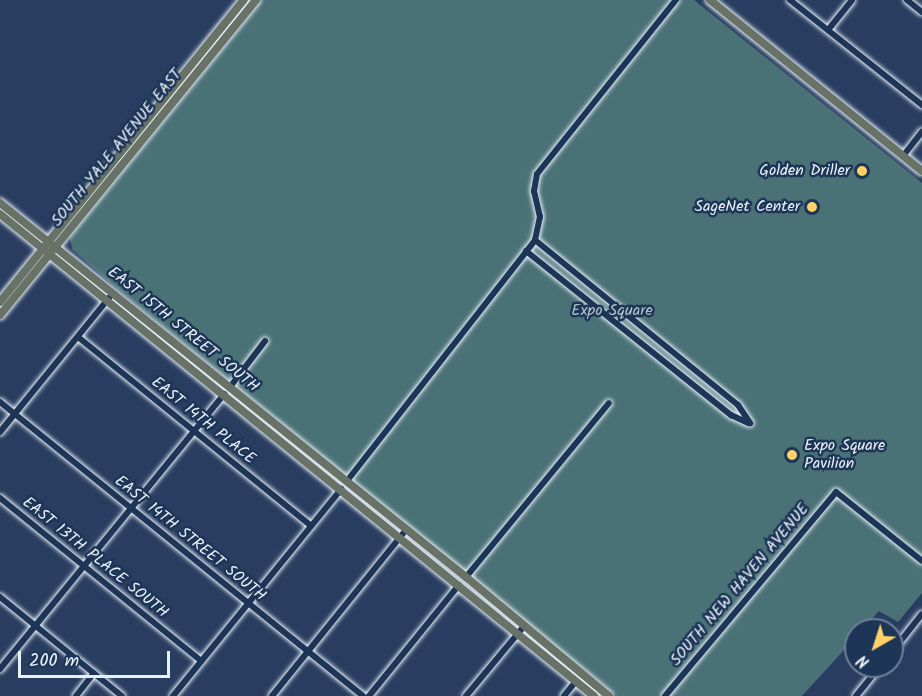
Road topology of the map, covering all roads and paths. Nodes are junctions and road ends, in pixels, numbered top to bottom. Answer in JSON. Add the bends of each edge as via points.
{"nodes":[{"id":1,"x":244,"y":0,"type":"edge"},
{"id":2,"x":256,"y":0,"type":"edge"},
{"id":3,"x":676,"y":0,"type":"edge"},
{"id":4,"x":710,"y":0,"type":"edge"},
{"id":5,"x":790,"y":0,"type":"edge"},
{"id":6,"x":852,"y":0,"type":"edge"},
{"id":7,"x":907,"y":0,"type":"edge"},
{"id":8,"x":922,"y":12,"type":"edge"},
{"id":9,"x":240,"y":13,"type":"junction"},
{"id":10,"x":828,"y":30,"type":"junction"},
{"id":11,"x":194,"y":61,"type":"junction"},
{"id":12,"x":202,"y":68,"type":"junction"},
{"id":13,"x":922,"y":105,"type":"edge"},
{"id":14,"x":922,"y":132,"type":"edge"},
{"id":15,"x":122,"y":150,"type":"junction"},
{"id":16,"x":903,"y":156,"type":"junction"},
{"id":17,"x":130,"y":157,"type":"junction"},
{"id":18,"x":922,"y":171,"type":"edge"},
{"id":19,"x":0,"y":202,"type":"edge"},
{"id":20,"x":0,"y":214,"type":"edge"},
{"id":21,"x":535,"y":240,"type":"junction"},
{"id":22,"x":50,"y":247,"type":"junction"},
{"id":23,"x":526,"y":250,"type":"junction"},
{"id":24,"x":110,"y":297,"type":"junction"},
{"id":25,"x":1,"y":308,"type":"edge"},
{"id":26,"x":78,"y":337,"type":"junction"},
{"id":27,"x":265,"y":341,"type":"dead end"},
{"id":28,"x":227,"y":391,"type":"junction"},
{"id":29,"x":0,"y":402,"type":"edge"},
{"id":30,"x":609,"y":403,"type":"dead end"},
{"id":31,"x":15,"y":414,"type":"junction"},
{"id":32,"x":193,"y":431,"type":"junction"},
{"id":33,"x":0,"y":432,"type":"edge"},
{"id":34,"x":344,"y":485,"type":"junction"},
{"id":35,"x":0,"y":498,"type":"edge"},
{"id":36,"x":131,"y":507,"type":"junction"},
{"id":37,"x":311,"y":526,"type":"junction"},
{"id":38,"x":404,"y":533,"type":"junction"},
{"id":39,"x":922,"y":561,"type":"edge"},
{"id":40,"x":84,"y":566,"type":"junction"},
{"id":41,"x":463,"y":581,"type":"junction"},
{"id":42,"x":0,"y":597,"type":"edge"},
{"id":43,"x":249,"y":603,"type":"junction"},
{"id":44,"x":922,"y":614,"type":"edge"},
{"id":45,"x":35,"y":626,"type":"junction"},
{"id":46,"x":522,"y":629,"type":"junction"},
{"id":47,"x":904,"y":637,"type":"edge"},
{"id":48,"x":308,"y":652,"type":"junction"},
{"id":49,"x":201,"y":661,"type":"junction"},
{"id":50,"x":0,"y":669,"type":"edge"},
{"id":51,"x":94,"y":673,"type":"junction"},
{"id":52,"x":579,"y":677,"type":"junction"},
{"id":53,"x":870,"y":678,"type":"edge"},
{"id":54,"x":76,"y":696,"type":"edge"},
{"id":55,"x":123,"y":696,"type":"edge"},
{"id":56,"x":173,"y":696,"type":"edge"},
{"id":57,"x":272,"y":696,"type":"edge"},
{"id":58,"x":363,"y":696,"type":"edge"},
{"id":59,"x":369,"y":696,"type":"edge"},
{"id":60,"x":466,"y":696,"type":"edge"},
{"id":61,"x":564,"y":696,"type":"edge"},
{"id":62,"x":594,"y":696,"type":"edge"},
{"id":63,"x":609,"y":696,"type":"edge"},
{"id":64,"x":665,"y":696,"type":"edge"},
{"id":65,"x":856,"y":696,"type":"edge"}],
"edges":[{"from":1,"to":9,"type":"main road","name":"SOUTH YALE AVENUE EAST"},
{"from":2,"to":9,"type":"main road","name":"SOUTH YALE AVENUE EAST"},
{"from":3,"to":21,"type":"street","via":[[537,174],[534,191],[540,218]]},
{"from":4,"to":16,"type":"main road"},
{"from":5,"to":10,"type":"street"},
{"from":6,"to":10,"type":"street"},
{"from":7,"to":8,"type":"street"},
{"from":9,"to":11,"type":"main road","name":"SOUTH YALE AVENUE EAST"},
{"from":9,"to":12,"type":"main road","name":"SOUTH YALE AVENUE EAST"},
{"from":10,"to":13,"type":"street"},
{"from":11,"to":12,"type":"main road"},
{"from":11,"to":15,"type":"main road","name":"SOUTH YALE AVENUE EAST"},
{"from":12,"to":17,"type":"main road","name":"SOUTH YALE AVENUE EAST"},
{"from":14,"to":16,"type":"street"},
{"from":15,"to":17,"type":"main road"},
{"from":15,"to":22,"type":"main road","name":"SOUTH YALE AVENUE EAST"},
{"from":16,"to":18,"type":"main road"},
{"from":17,"to":22,"type":"main road","name":"SOUTH YALE AVENUE EAST"},
{"from":19,"to":22,"type":"main road","name":"EAST 15TH STREET SOUTH"},
{"from":20,"to":22,"type":"main road","name":"EAST 15TH STREET SOUTH"},
{"from":21,"to":23,"type":"street"},
{"from":21,"to":23,"type":"street","via":[[738,405],[750,423],[731,415]]},
{"from":22,"to":24,"type":"main road","name":"EAST 15TH STREET SOUTH"},
{"from":22,"to":25,"type":"main road","name":"SOUTH YALE AVENUE EAST"},
{"from":23,"to":34,"type":"street"},
{"from":24,"to":26,"type":"street"},
{"from":24,"to":28,"type":"main road","name":"EAST 15TH STREET SOUTH"},
{"from":26,"to":31,"type":"street"},
{"from":26,"to":32,"type":"street","name":"EAST 14TH PLACE"},
{"from":27,"to":28,"type":"street"},
{"from":28,"to":32,"type":"street"},
{"from":28,"to":34,"type":"main road","name":"EAST 15TH STREET SOUTH"},
{"from":29,"to":31,"type":"street","name":"EAST 14TH STREET SOUTH"},
{"from":30,"to":41,"type":"street"},
{"from":31,"to":33,"type":"street"},
{"from":31,"to":36,"type":"street","name":"EAST 14TH STREET SOUTH"},
{"from":32,"to":36,"type":"street"},
{"from":32,"to":37,"type":"street","name":"EAST 14TH PLACE"},
{"from":34,"to":37,"type":"street"},
{"from":34,"to":38,"type":"main road","name":"EAST 15TH STREET SOUTH"},
{"from":35,"to":40,"type":"street","name":"EAST 13TH PLACE SOUTH"},
{"from":36,"to":40,"type":"street"},
{"from":36,"to":43,"type":"street","name":"EAST 14TH STREET SOUTH"},
{"from":37,"to":43,"type":"street"},
{"from":38,"to":41,"type":"main road"},
{"from":38,"to":41,"type":"main road","via":[[430,560]]},
{"from":38,"to":48,"type":"street"},
{"from":39,"to":64,"type":"street","name":"SOUTH NEW HAVEN AVENUE","via":[[836,492]]},
{"from":40,"to":45,"type":"street"},
{"from":40,"to":49,"type":"street","name":"EAST 13TH PLACE SOUTH"},
{"from":41,"to":46,"type":"main road"},
{"from":41,"to":59,"type":"street"},
{"from":42,"to":45,"type":"street"},
{"from":43,"to":48,"type":"street","name":"EAST 14TH STREET SOUTH"},
{"from":43,"to":49,"type":"street"},
{"from":44,"to":47,"type":"street"},
{"from":45,"to":50,"type":"street"},
{"from":45,"to":51,"type":"street"},
{"from":46,"to":52,"type":"main road"},
{"from":46,"to":60,"type":"street"},
{"from":48,"to":57,"type":"street"},
{"from":48,"to":58,"type":"street","name":"EAST 14TH STREET SOUTH"},
{"from":49,"to":56,"type":"street"},
{"from":51,"to":54,"type":"street"},
{"from":51,"to":55,"type":"street"},
{"from":52,"to":61,"type":"street"},
{"from":52,"to":62,"type":"main road"},
{"from":52,"to":63,"type":"main road"},
{"from":53,"to":65,"type":"street"}]}
